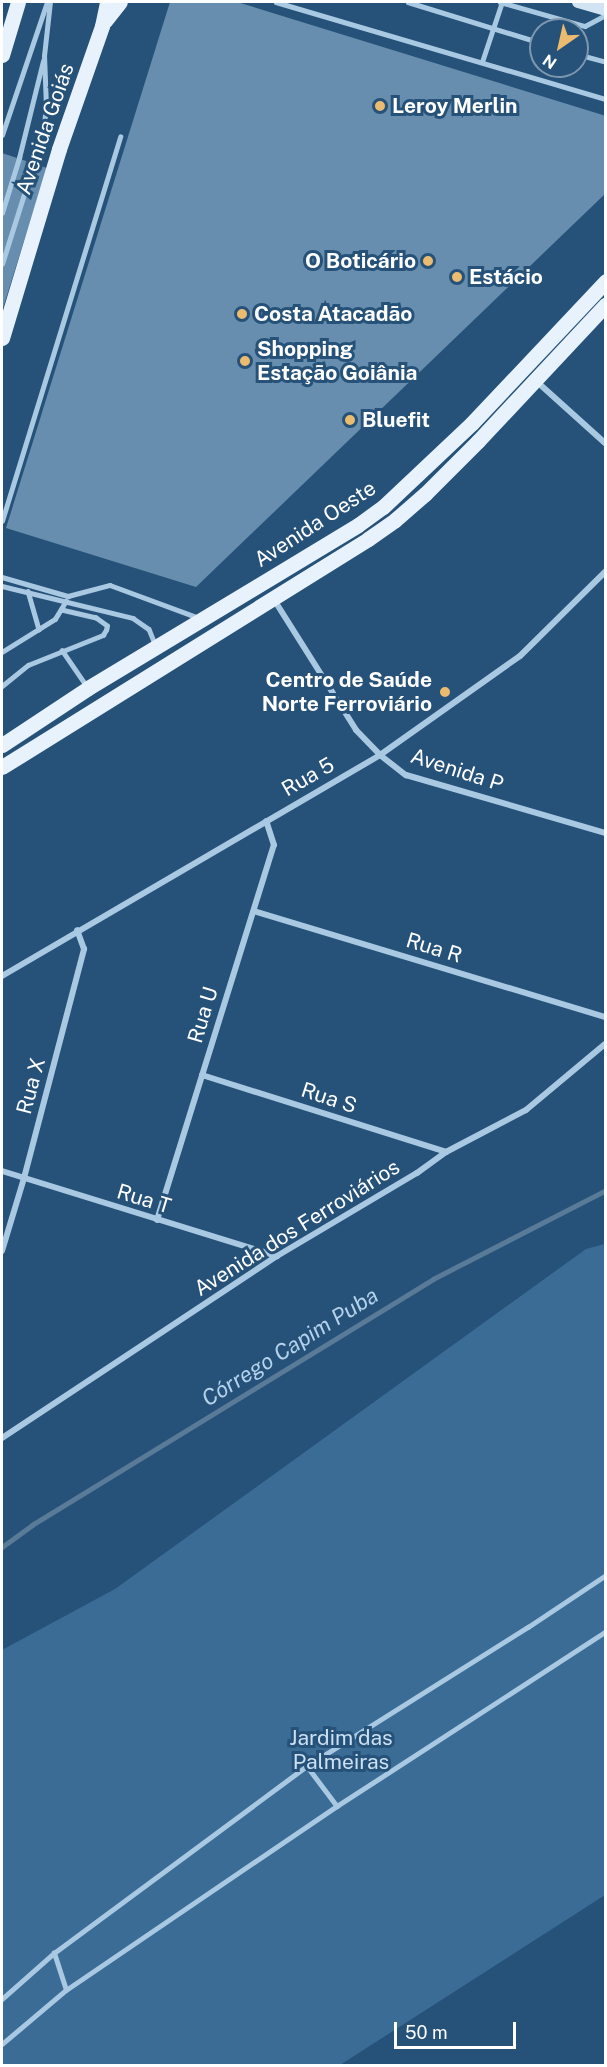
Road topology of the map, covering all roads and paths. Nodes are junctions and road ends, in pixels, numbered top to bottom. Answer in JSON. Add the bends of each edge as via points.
{"nodes":[{"id":1,"x":18,"y":2,"type":"edge"},
{"id":2,"x":49,"y":2,"type":"edge"},
{"id":3,"x":107,"y":2,"type":"edge"},
{"id":4,"x":120,"y":2,"type":"edge"},
{"id":5,"x":276,"y":2,"type":"edge"},
{"id":6,"x":408,"y":2,"type":"edge"},
{"id":7,"x":501,"y":2,"type":"edge"},
{"id":8,"x":578,"y":2,"type":"edge"},
{"id":9,"x":606,"y":10,"type":"edge"},
{"id":10,"x":606,"y":15,"type":"edge"},
{"id":11,"x":102,"y":26,"type":"junction"},
{"id":12,"x":493,"y":29,"type":"junction"},
{"id":13,"x":529,"y":40,"type":"edge"},
{"id":14,"x":2,"y":55,"type":"edge"},
{"id":15,"x":44,"y":56,"type":"junction"},
{"id":16,"x":589,"y":58,"type":"edge"},
{"id":17,"x":482,"y":62,"type":"junction"},
{"id":18,"x":606,"y":63,"type":"edge"},
{"id":19,"x":606,"y":99,"type":"edge"},
{"id":20,"x":2,"y":135,"type":"edge"},
{"id":21,"x":120,"y":137,"type":"dead end"},
{"id":22,"x":2,"y":213,"type":"edge"},
{"id":23,"x":2,"y":264,"type":"edge"},
{"id":24,"x":606,"y":281,"type":"edge"},
{"id":25,"x":606,"y":304,"type":"edge"},
{"id":26,"x":2,"y":338,"type":"edge"},
{"id":27,"x":535,"y":380,"type":"junction"},
{"id":28,"x":606,"y":444,"type":"edge"},
{"id":29,"x":2,"y":521,"type":"edge"},
{"id":30,"x":606,"y":571,"type":"edge"},
{"id":31,"x":2,"y":577,"type":"edge"},
{"id":32,"x":2,"y":586,"type":"edge"},
{"id":33,"x":27,"y":586,"type":"junction"},
{"id":34,"x":29,"y":592,"type":"junction"},
{"id":35,"x":273,"y":598,"type":"junction"},
{"id":36,"x":67,"y":599,"type":"junction"},
{"id":37,"x":62,"y":610,"type":"junction"},
{"id":38,"x":203,"y":619,"type":"junction"},
{"id":39,"x":39,"y":629,"type":"junction"},
{"id":40,"x":156,"y":646,"type":"junction"},
{"id":41,"x":62,"y":650,"type":"junction"},
{"id":42,"x":2,"y":652,"type":"edge"},
{"id":43,"x":2,"y":686,"type":"edge"},
{"id":44,"x":88,"y":688,"type":"junction"},
{"id":45,"x":2,"y":745,"type":"edge"},
{"id":46,"x":380,"y":755,"type":"junction"},
{"id":47,"x":2,"y":767,"type":"edge"},
{"id":48,"x":266,"y":821,"type":"junction"},
{"id":49,"x":606,"y":825,"type":"edge"},
{"id":50,"x":603,"y":832,"type":"edge"},
{"id":51,"x":254,"y":911,"type":"junction"},
{"id":52,"x":77,"y":930,"type":"junction"},
{"id":53,"x":2,"y":976,"type":"edge"},
{"id":54,"x":606,"y":1017,"type":"edge"},
{"id":55,"x":606,"y":1043,"type":"edge"},
{"id":56,"x":202,"y":1075,"type":"junction"},
{"id":57,"x":446,"y":1152,"type":"junction"},
{"id":58,"x":2,"y":1171,"type":"edge"},
{"id":59,"x":24,"y":1178,"type":"junction"},
{"id":60,"x":157,"y":1220,"type":"junction"},
{"id":61,"x":2,"y":1251,"type":"edge"},
{"id":62,"x":277,"y":1256,"type":"junction"},
{"id":63,"x":2,"y":1438,"type":"edge"},
{"id":64,"x":606,"y":1575,"type":"edge"},
{"id":65,"x":606,"y":1631,"type":"edge"},
{"id":66,"x":307,"y":1766,"type":"junction"},
{"id":67,"x":337,"y":1806,"type":"junction"},
{"id":68,"x":54,"y":1953,"type":"junction"},
{"id":69,"x":66,"y":1990,"type":"junction"},
{"id":70,"x":2,"y":1999,"type":"edge"},
{"id":71,"x":2,"y":2044,"type":"edge"}],
"edges":[{"from":1,"to":14,"type":"main road"},
{"from":2,"to":15,"type":"lane"},
{"from":2,"to":20,"type":"lane"},
{"from":3,"to":11,"type":"main road","name":"Avenida Goiás"},
{"from":4,"to":11,"type":"main road"},
{"from":5,"to":17,"type":"lane"},
{"from":6,"to":12,"type":"lane"},
{"from":7,"to":10,"type":"lane","via":[[585,26]]},
{"from":7,"to":12,"type":"lane"},
{"from":8,"to":9,"type":"main road"},
{"from":11,"to":26,"type":"main road","name":"Avenida Goiás","via":[[59,149]]},
{"from":12,"to":13,"type":"lane"},
{"from":12,"to":17,"type":"lane"},
{"from":15,"to":22,"type":"lane"},
{"from":15,"to":23,"type":"lane","via":[[43,134]]},
{"from":16,"to":18,"type":"lane"},
{"from":17,"to":19,"type":"lane"},
{"from":21,"to":29,"type":"lane"},
{"from":24,"to":38,"type":"main road","name":"Avenida Oeste","via":[[472,423],[383,507]]},
{"from":25,"to":27,"type":"main road","name":"Avenida Oeste"},
{"from":27,"to":28,"type":"street"},
{"from":27,"to":35,"type":"main road","name":"Avenida Oeste","via":[[395,520]]},
{"from":30,"to":46,"type":"street","name":"Rua 5","via":[[520,656]]},
{"from":31,"to":33,"type":"lane"},
{"from":32,"to":34,"type":"lane"},
{"from":33,"to":34,"type":"lane"},
{"from":33,"to":36,"type":"lane"},
{"from":34,"to":36,"type":"lane"},
{"from":34,"to":39,"type":"lane"},
{"from":35,"to":46,"type":"street","name":"Avenida P","via":[[356,730]]},
{"from":35,"to":47,"type":"main road","name":"Avenida Oeste"},
{"from":36,"to":37,"type":"lane"},
{"from":36,"to":38,"type":"lane","via":[[111,585]]},
{"from":36,"to":40,"type":"lane","via":[[140,621],[149,629]]},
{"from":37,"to":39,"type":"lane"},
{"from":37,"to":41,"type":"lane","via":[[96,618],[107,626],[103,634]]},
{"from":38,"to":40,"type":"main road","name":"Avenida Oeste"},
{"from":39,"to":42,"type":"lane"},
{"from":40,"to":44,"type":"main road","name":"Avenida Oeste"},
{"from":41,"to":43,"type":"lane","via":[[28,665]]},
{"from":41,"to":44,"type":"lane"},
{"from":44,"to":45,"type":"main road","name":"Avenida Oeste"},
{"from":46,"to":48,"type":"street","name":"Rua 5"},
{"from":46,"to":50,"type":"street","name":"Avenida P","via":[[406,774]]},
{"from":48,"to":51,"type":"street","name":"Rua U","via":[[274,845]]},
{"from":48,"to":52,"type":"street","name":"Rua 5"},
{"from":49,"to":50,"type":"street"},
{"from":51,"to":54,"type":"street","name":"Rua R"},
{"from":51,"to":56,"type":"street","name":"Rua U"},
{"from":52,"to":53,"type":"street","name":"Rua 5"},
{"from":52,"to":59,"type":"street","name":"Rua X","via":[[84,949]]},
{"from":55,"to":57,"type":"street","name":"Avenida dos Ferroviários","via":[[526,1110]]},
{"from":56,"to":57,"type":"street","name":"Rua S"},
{"from":56,"to":60,"type":"street","name":"Rua U"},
{"from":57,"to":62,"type":"street","name":"Avenida dos Ferroviários"},
{"from":58,"to":59,"type":"street","name":"Rua T"},
{"from":59,"to":60,"type":"street","name":"Rua T"},
{"from":59,"to":61,"type":"street","name":"Rua X"},
{"from":60,"to":62,"type":"street","name":"Rua T"},
{"from":62,"to":63,"type":"street","name":"Avenida dos Ferroviários"},
{"from":64,"to":66,"type":"lane"},
{"from":65,"to":67,"type":"lane"},
{"from":66,"to":67,"type":"lane"},
{"from":66,"to":68,"type":"lane"},
{"from":67,"to":69,"type":"lane"},
{"from":68,"to":69,"type":"lane"},
{"from":68,"to":70,"type":"lane"},
{"from":69,"to":71,"type":"lane"}]}
